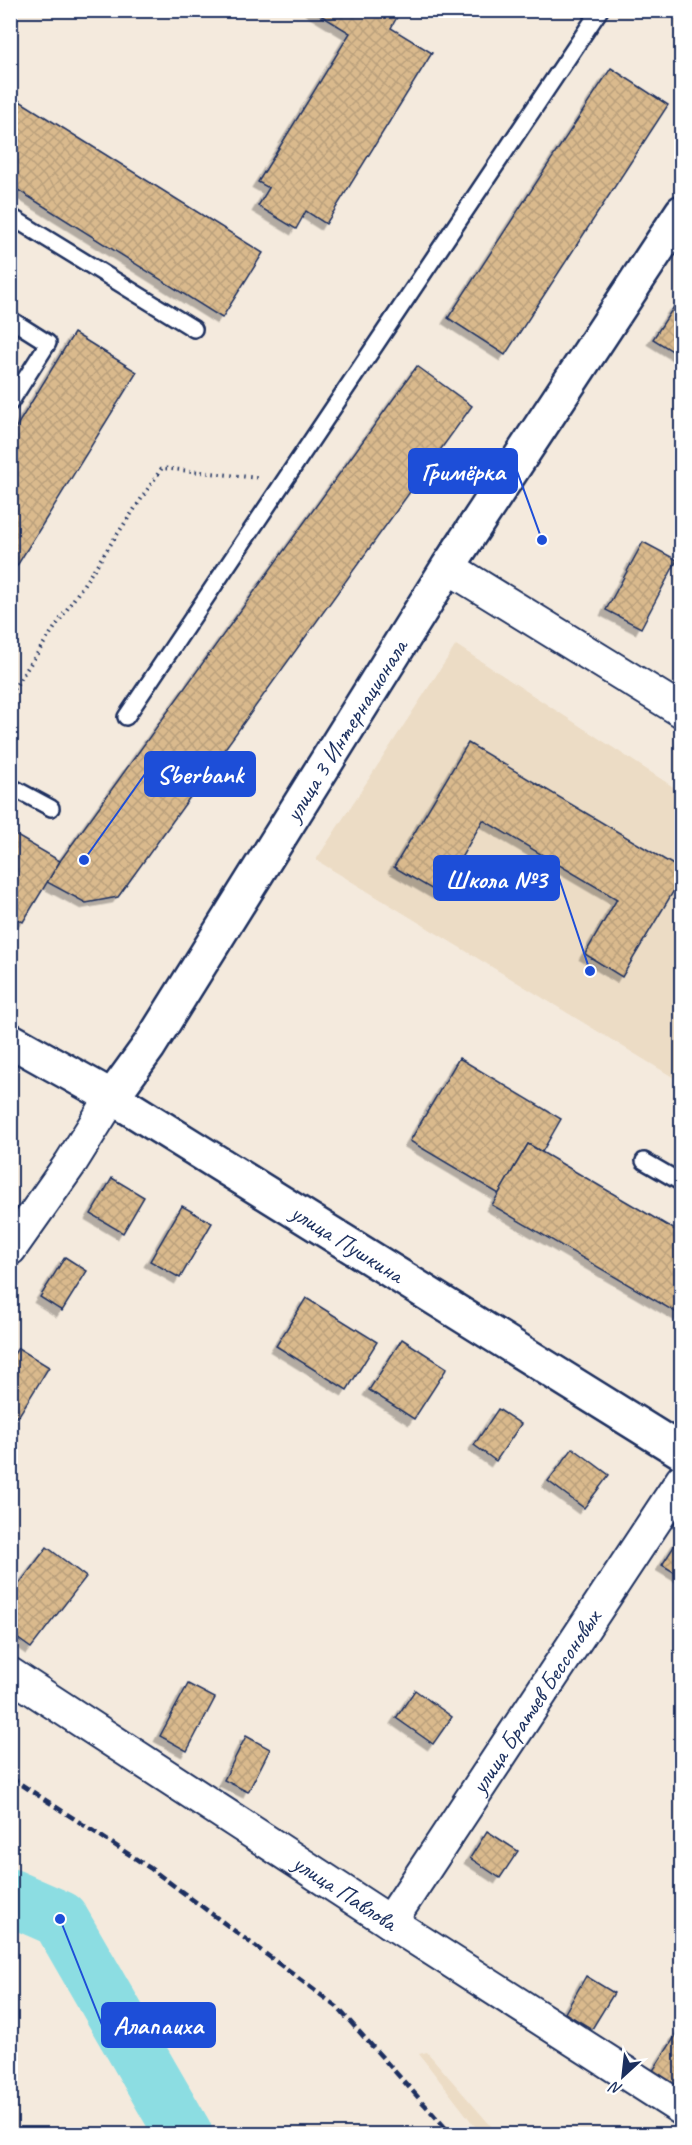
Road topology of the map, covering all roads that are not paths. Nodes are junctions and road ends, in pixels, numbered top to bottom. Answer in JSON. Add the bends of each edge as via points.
{"nodes":[{"id":1,"x":600,"y":10,"type":"edge"},
{"id":2,"x":681,"y":212,"type":"edge"},
{"id":3,"x":10,"y":216,"type":"edge"},
{"id":4,"x":10,"y":319,"type":"edge"},
{"id":5,"x":194,"y":329,"type":"dead end"},
{"id":6,"x":10,"y":404,"type":"edge"},
{"id":7,"x":448,"y":567,"type":"junction"},
{"id":8,"x":681,"y":711,"type":"edge"},
{"id":9,"x":126,"y":717,"type":"dead end"},
{"id":10,"x":10,"y":786,"type":"edge"},
{"id":11,"x":51,"y":808,"type":"dead end"},
{"id":12,"x":10,"y":1040,"type":"edge"},
{"id":13,"x":112,"y":1097,"type":"junction"},
{"id":14,"x":644,"y":1161,"type":"dead end"},
{"id":15,"x":681,"y":1183,"type":"edge"},
{"id":16,"x":10,"y":1249,"type":"edge"},
{"id":17,"x":681,"y":1452,"type":"edge"},
{"id":18,"x":681,"y":1480,"type":"edge"},
{"id":19,"x":10,"y":1674,"type":"edge"},
{"id":20,"x":390,"y":1922,"type":"junction"},
{"id":21,"x":681,"y":2109,"type":"edge"}],
"edges":[{"from":1,"to":9,"type":"lane"},
{"from":2,"to":7,"type":"street","name":"улица 3 Интернационала"},
{"from":3,"to":5,"type":"lane"},
{"from":4,"to":6,"type":"lane","via":[[48,343]]},
{"from":7,"to":8,"type":"street"},
{"from":7,"to":13,"type":"street","name":"улица 3 Интернационала","via":[[149,1046]]},
{"from":10,"to":11,"type":"lane"},
{"from":12,"to":13,"type":"street","name":"улица Пушкина"},
{"from":13,"to":16,"type":"street","name":"улица 3 Интернационала"},
{"from":13,"to":17,"type":"street","name":"улица Пушкина"},
{"from":14,"to":15,"type":"lane"},
{"from":18,"to":20,"type":"street","name":"улица Братьев Бессоновых"},
{"from":19,"to":20,"type":"street","name":"улица Павлова"},
{"from":20,"to":21,"type":"street","name":"улица Павлова"}]}
